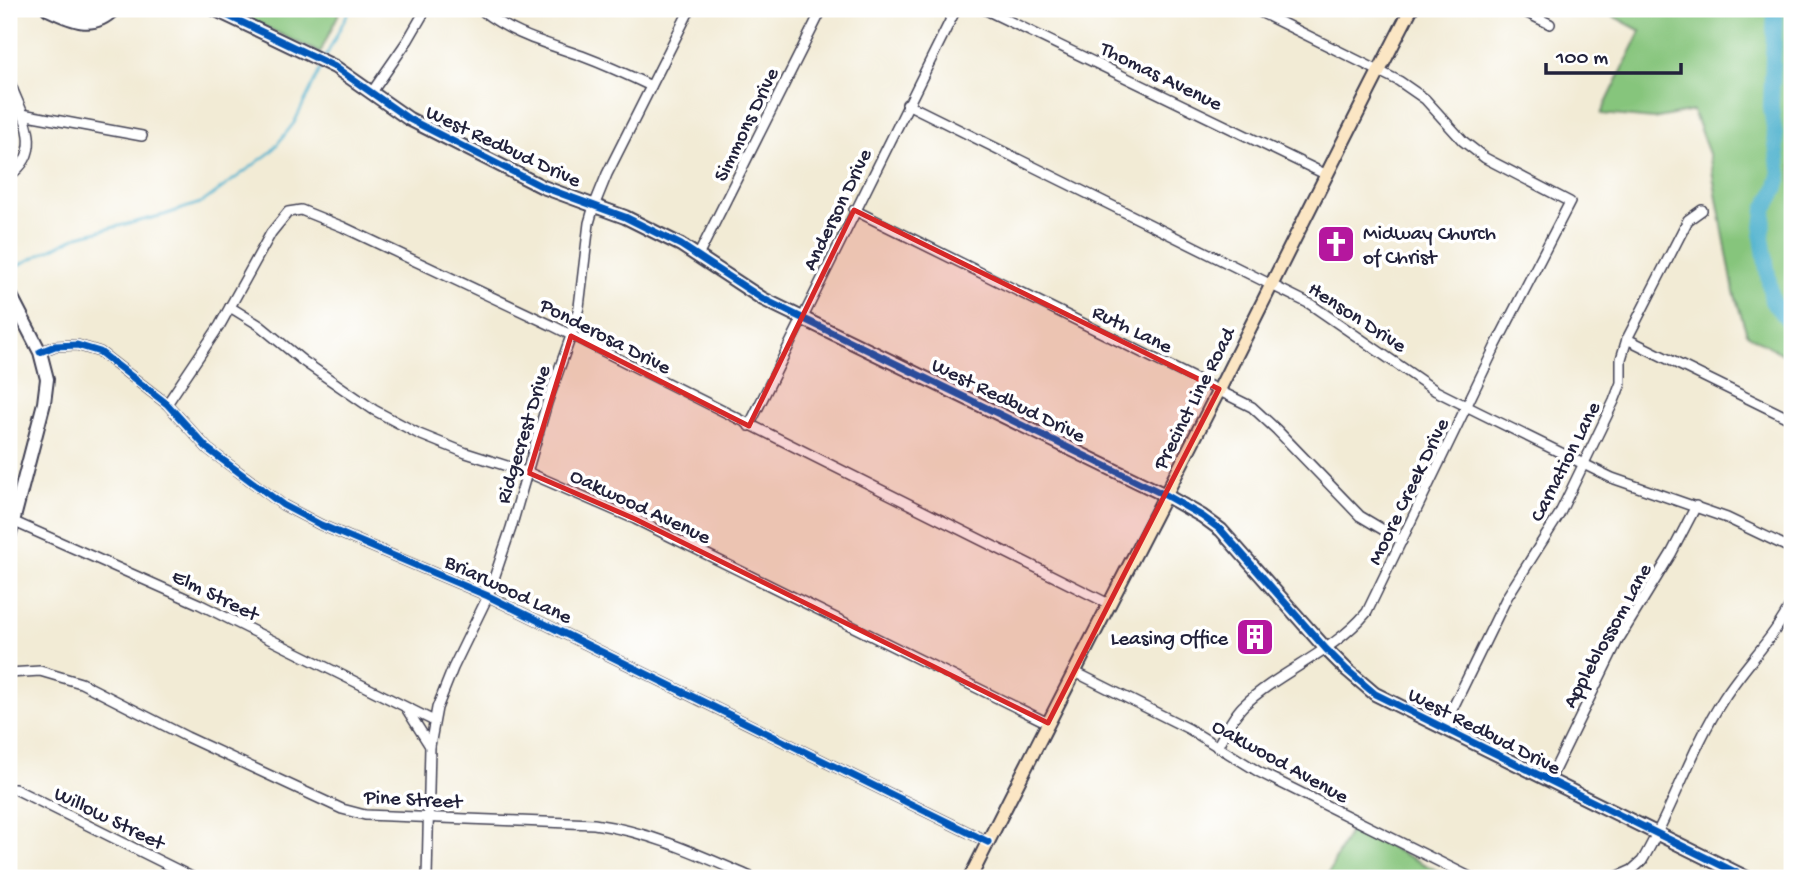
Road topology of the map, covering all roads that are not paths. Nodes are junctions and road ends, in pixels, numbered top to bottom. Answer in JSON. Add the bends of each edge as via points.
{"nodes":[{"id":1,"x":48,"y":9,"type":"edge"},
{"id":2,"x":114,"y":9,"type":"edge"},
{"id":3,"x":214,"y":9,"type":"edge"},
{"id":4,"x":426,"y":9,"type":"edge"},
{"id":5,"x":480,"y":9,"type":"edge"},
{"id":6,"x":690,"y":9,"type":"edge"},
{"id":7,"x":822,"y":9,"type":"edge"},
{"id":8,"x":956,"y":9,"type":"edge"},
{"id":9,"x":984,"y":9,"type":"edge"},
{"id":10,"x":1254,"y":9,"type":"edge"},
{"id":11,"x":1411,"y":9,"type":"edge"},
{"id":12,"x":1519,"y":9,"type":"edge"},
{"id":13,"x":1550,"y":24,"type":"dead end"},
{"id":14,"x":1379,"y":70,"type":"junction"},
{"id":15,"x":9,"y":80,"type":"edge"},
{"id":16,"x":651,"y":86,"type":"junction"},
{"id":17,"x":372,"y":92,"type":"junction"},
{"id":18,"x":907,"y":104,"type":"junction"},
{"id":19,"x":22,"y":114,"type":"junction"},
{"id":20,"x":142,"y":136,"type":"dead end"},
{"id":21,"x":1325,"y":174,"type":"junction"},
{"id":22,"x":9,"y":176,"type":"edge"},
{"id":23,"x":594,"y":206,"type":"junction"},
{"id":24,"x":855,"y":210,"type":"junction"},
{"id":25,"x":1702,"y":210,"type":"dead end"},
{"id":26,"x":699,"y":254,"type":"junction"},
{"id":27,"x":1272,"y":283,"type":"junction"},
{"id":28,"x":9,"y":292,"type":"edge"},
{"id":29,"x":230,"y":307,"type":"junction"},
{"id":30,"x":802,"y":317,"type":"junction"},
{"id":31,"x":571,"y":336,"type":"junction"},
{"id":32,"x":1627,"y":339,"type":"junction"},
{"id":33,"x":40,"y":352,"type":"junction"},
{"id":34,"x":1219,"y":389,"type":"junction"},
{"id":35,"x":167,"y":404,"type":"junction"},
{"id":36,"x":1466,"y":406,"type":"junction"},
{"id":37,"x":1792,"y":416,"type":"edge"},
{"id":38,"x":749,"y":426,"type":"junction"},
{"id":39,"x":1584,"y":464,"type":"junction"},
{"id":40,"x":528,"y":473,"type":"junction"},
{"id":41,"x":1165,"y":495,"type":"junction"},
{"id":42,"x":1696,"y":506,"type":"junction"},
{"id":43,"x":11,"y":520,"type":"edge"},
{"id":44,"x":9,"y":537,"type":"edge"},
{"id":45,"x":1402,"y":541,"type":"junction"},
{"id":46,"x":1792,"y":549,"type":"edge"},
{"id":47,"x":488,"y":596,"type":"junction"},
{"id":48,"x":1792,"y":602,"type":"edge"},
{"id":49,"x":1109,"y":604,"type":"junction"},
{"id":50,"x":1326,"y":649,"type":"junction"},
{"id":51,"x":1073,"y":671,"type":"junction"},
{"id":52,"x":9,"y":673,"type":"edge"},
{"id":53,"x":405,"y":707,"type":"junction"},
{"id":54,"x":434,"y":721,"type":"junction"},
{"id":55,"x":1048,"y":723,"type":"junction"},
{"id":56,"x":1443,"y":728,"type":"junction"},
{"id":57,"x":430,"y":746,"type":"junction"},
{"id":58,"x":1217,"y":747,"type":"junction"},
{"id":59,"x":1549,"y":781,"type":"junction"},
{"id":60,"x":9,"y":789,"type":"edge"},
{"id":61,"x":428,"y":817,"type":"junction"},
{"id":62,"x":1657,"y":834,"type":"junction"},
{"id":63,"x":988,"y":842,"type":"junction"},
{"id":64,"x":194,"y":878,"type":"edge"},
{"id":65,"x":427,"y":878,"type":"edge"},
{"id":66,"x":753,"y":878,"type":"edge"},
{"id":67,"x":970,"y":878,"type":"edge"},
{"id":68,"x":1472,"y":878,"type":"edge"},
{"id":69,"x":1614,"y":878,"type":"edge"},
{"id":70,"x":1747,"y":878,"type":"edge"}],
"edges":[{"from":1,"to":2,"type":"street","via":[[82,23],[94,22]]},
{"from":3,"to":17,"type":"street","name":"West Redbud Drive","via":[[335,67]]},
{"from":4,"to":17,"type":"street"},
{"from":5,"to":16,"type":"street","via":[[517,34]]},
{"from":6,"to":16,"type":"street","name":"Ridgecrest Drive"},
{"from":7,"to":26,"type":"street","name":"Simmons Drive"},
{"from":8,"to":18,"type":"street","name":"Anderson Drive"},
{"from":9,"to":21,"type":"street","name":"Thomas Avenue"},
{"from":10,"to":14,"type":"street"},
{"from":11,"to":14,"type":"main road","name":"Precinct Line Road"},
{"from":12,"to":13,"type":"street"},
{"from":14,"to":21,"type":"main road","name":"Precinct Line Road"},
{"from":14,"to":36,"type":"street","name":"Moore Creek Drive","via":[[1425,99],[1485,158],[1570,202]]},
{"from":15,"to":19,"type":"street"},
{"from":16,"to":23,"type":"street","name":"Ridgecrest Drive"},
{"from":17,"to":23,"type":"street","name":"West Redbud Drive","via":[[409,119],[543,187]]},
{"from":18,"to":24,"type":"street","name":"Anderson Drive"},
{"from":18,"to":27,"type":"street","name":"Henson Drive"},
{"from":19,"to":20,"type":"street"},
{"from":19,"to":22,"type":"street","via":[[30,146],[21,166]]},
{"from":21,"to":27,"type":"main road","name":"Precinct Line Road"},
{"from":23,"to":26,"type":"street","name":"West Redbud Drive"},
{"from":23,"to":31,"type":"street","name":"Ridgecrest Drive"},
{"from":24,"to":30,"type":"street","name":"Anderson Drive"},
{"from":24,"to":34,"type":"street","name":"Ruth Lane"},
{"from":25,"to":32,"type":"street","name":"Carnation Lane","via":[[1688,219]]},
{"from":26,"to":30,"type":"street","name":"West Redbud Drive","via":[[735,282]]},
{"from":27,"to":34,"type":"main road","name":"Precinct Line Road"},
{"from":27,"to":36,"type":"street","name":"Henson Drive"},
{"from":28,"to":33,"type":"street"},
{"from":29,"to":31,"type":"street","name":"Ponderosa Drive","via":[[271,233],[288,212],[301,210]]},
{"from":29,"to":35,"type":"street","name":"Ponderosa Drive"},
{"from":29,"to":40,"type":"street","name":"Oakwood Avenue","via":[[374,410],[419,434]]},
{"from":30,"to":38,"type":"street","name":"Anderson Drive"},
{"from":30,"to":41,"type":"street","name":"West Redbud Drive"},
{"from":31,"to":38,"type":"street","name":"Ponderosa Drive"},
{"from":31,"to":40,"type":"street","name":"Ridgecrest Drive"},
{"from":32,"to":37,"type":"street"},
{"from":32,"to":39,"type":"street","name":"Carnation Lane","via":[[1619,392]]},
{"from":33,"to":35,"type":"street","name":"Briarwood Lane","via":[[77,345],[100,352]]},
{"from":33,"to":43,"type":"street","via":[[47,387]]},
{"from":34,"to":41,"type":"main road","name":"Precinct Line Road"},
{"from":34,"to":45,"type":"street","name":"Ruth Lane","via":[[1252,407],[1360,516]]},
{"from":35,"to":47,"type":"street","name":"Briarwood Lane","via":[[208,449],[284,505]]},
{"from":36,"to":39,"type":"street","name":"Henson Drive"},
{"from":36,"to":45,"type":"street","name":"Moore Creek Drive"},
{"from":38,"to":49,"type":"street","name":"Ponderosa Drive"},
{"from":39,"to":42,"type":"street","name":"Henson Drive","via":[[1629,485]]},
{"from":39,"to":56,"type":"street","name":"Carnation Lane","via":[[1559,515],[1507,597]]},
{"from":40,"to":47,"type":"street","name":"Ridgecrest Drive"},
{"from":40,"to":55,"type":"street","name":"Oakwood Avenue","via":[[635,519]]},
{"from":41,"to":49,"type":"main road","name":"Precinct Line Road"},
{"from":41,"to":50,"type":"street","name":"West Redbud Drive","via":[[1221,530]]},
{"from":42,"to":46,"type":"street","name":"Henson Drive"},
{"from":42,"to":59,"type":"street","name":"Appleblossom Lane","via":[[1617,642]]},
{"from":43,"to":44,"type":"street"},
{"from":43,"to":53,"type":"street","name":"Elm Street","via":[[199,604]]},
{"from":45,"to":50,"type":"street","name":"Moore Creek Drive","via":[[1367,612]]},
{"from":47,"to":54,"type":"street","name":"Ridgecrest Drive","via":[[441,695]]},
{"from":47,"to":63,"type":"street","name":"Briarwood Lane"},
{"from":48,"to":62,"type":"street","via":[[1724,698]]},
{"from":49,"to":51,"type":"main road","name":"Precinct Line Road"},
{"from":50,"to":56,"type":"street","name":"West Redbud Drive","via":[[1375,694]]},
{"from":50,"to":58,"type":"street","name":"Moore Creek Drive","via":[[1241,708]]},
{"from":51,"to":55,"type":"main road","name":"Precinct Line Road"},
{"from":51,"to":58,"type":"street","name":"Oakwood Avenue"},
{"from":52,"to":61,"type":"street","name":"Pine Street","via":[[40,671],[81,683],[342,809],[365,815]]},
{"from":53,"to":54,"type":"street","name":"Elm Street"},
{"from":53,"to":57,"type":"street"},
{"from":54,"to":57,"type":"street","name":"Ridgecrest Drive"},
{"from":55,"to":63,"type":"main road","name":"Precinct Line Road"},
{"from":56,"to":59,"type":"street","name":"West Redbud Drive"},
{"from":57,"to":61,"type":"street","name":"Ridgecrest Drive"},
{"from":58,"to":68,"type":"street","name":"Oakwood Avenue"},
{"from":59,"to":62,"type":"street","name":"West Redbud Drive"},
{"from":60,"to":64,"type":"street","name":"Willow Street"},
{"from":61,"to":65,"type":"street","name":"Ridgecrest Drive"},
{"from":61,"to":66,"type":"street","name":"Pine Street","via":[[628,829],[684,847]]},
{"from":62,"to":69,"type":"street","via":[[1642,861]]},
{"from":62,"to":70,"type":"street","name":"West Redbud Drive"},
{"from":63,"to":67,"type":"main road","name":"Precinct Line Road"}]}
